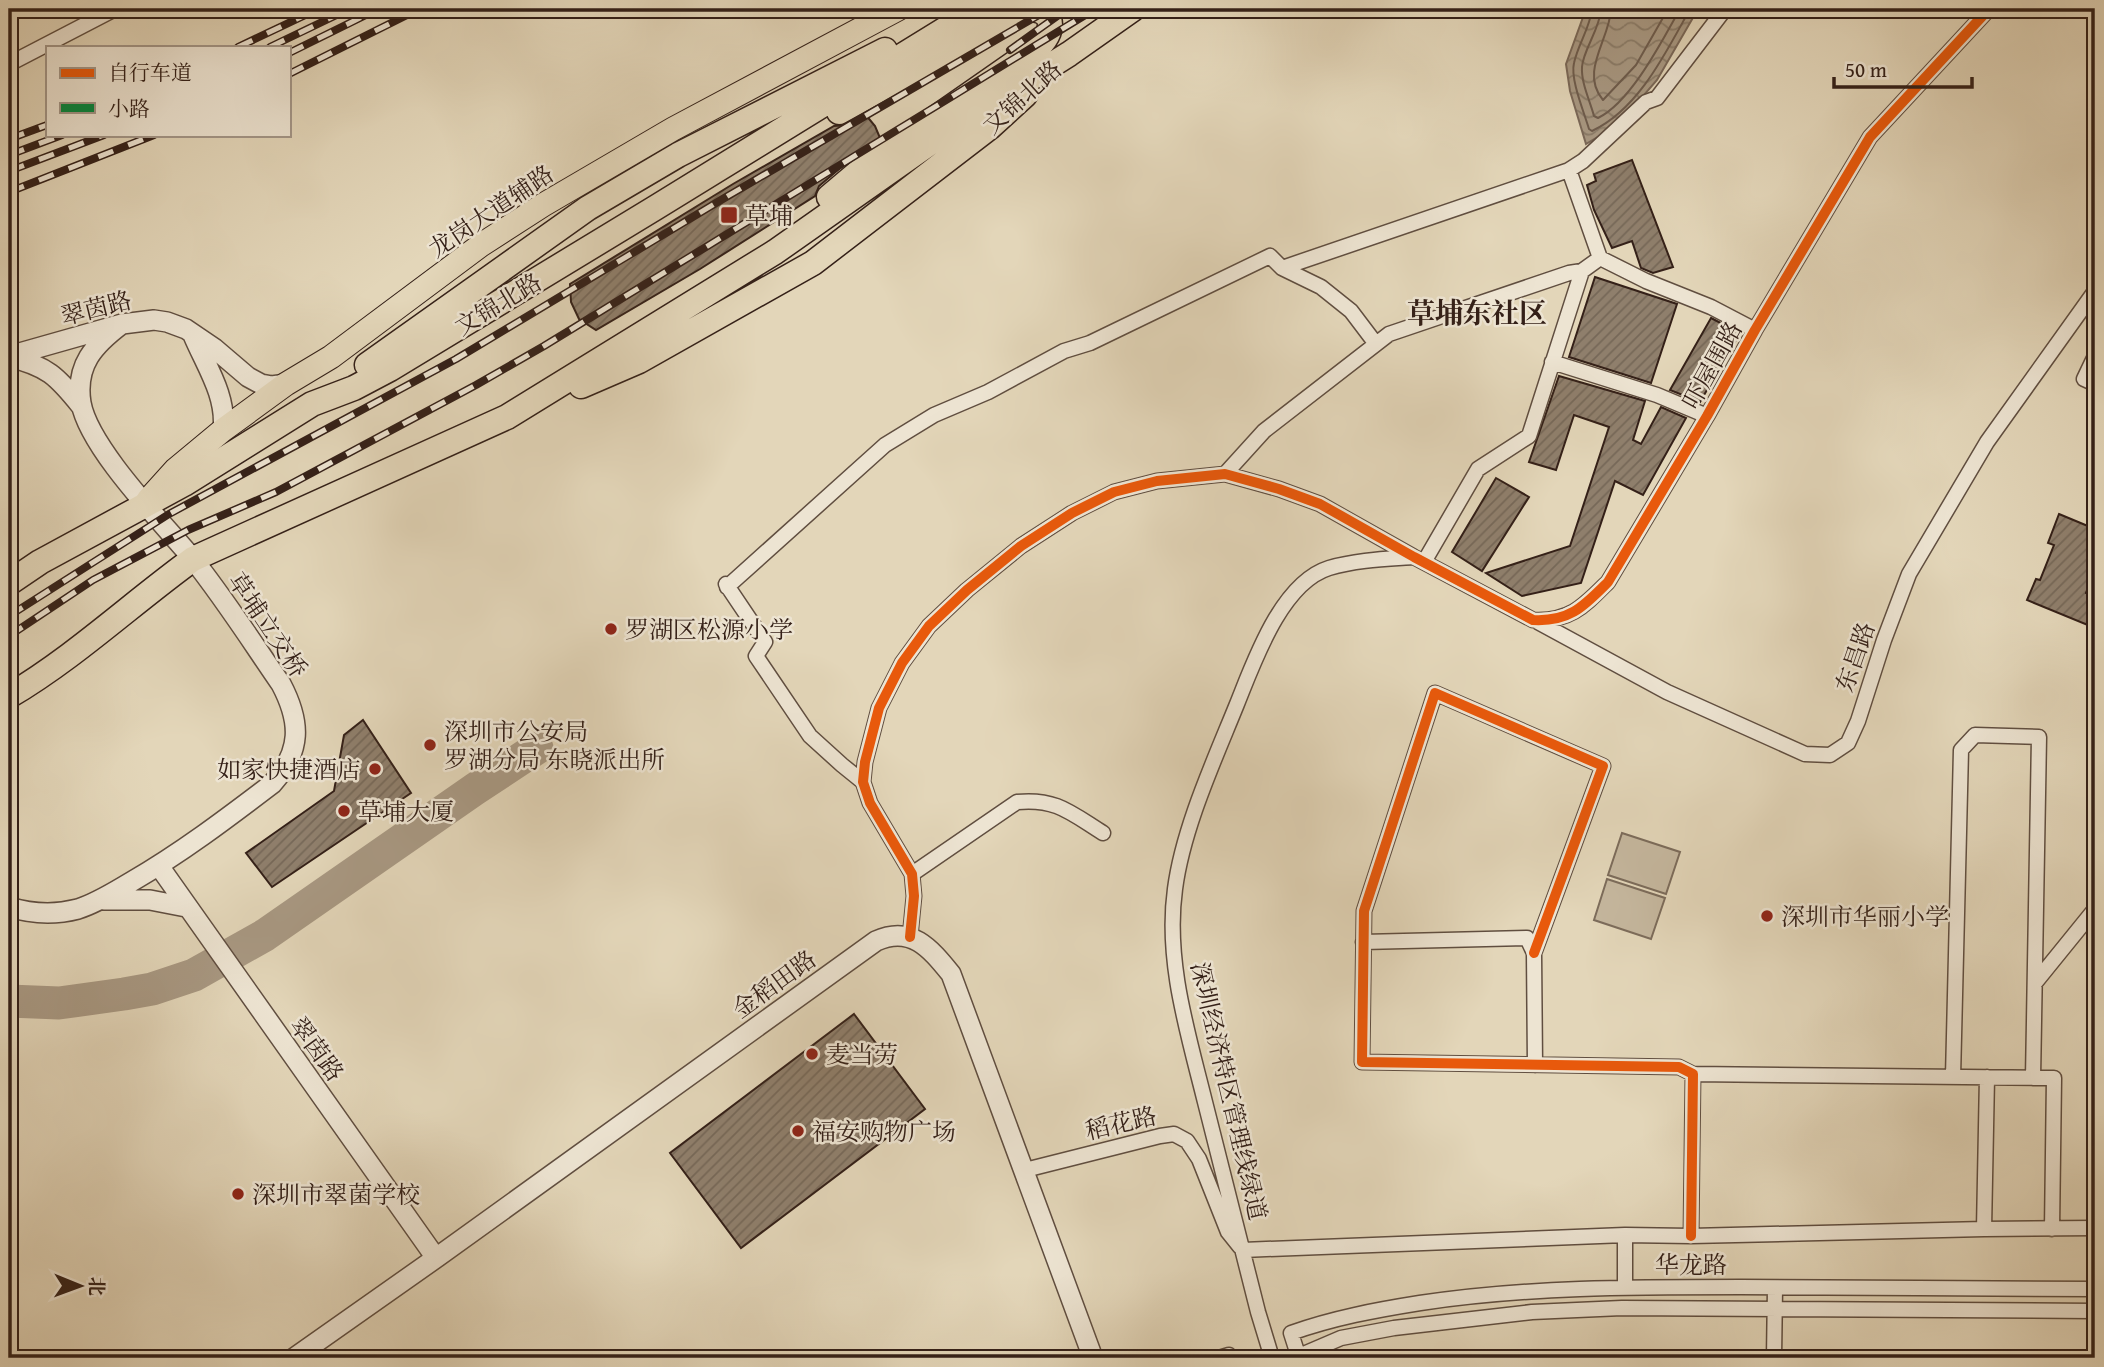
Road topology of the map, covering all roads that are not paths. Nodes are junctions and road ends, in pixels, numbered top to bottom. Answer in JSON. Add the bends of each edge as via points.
{"nodes":[{"id":1,"x":115,"y":9,"type":"edge"},
{"id":2,"x":898,"y":9,"type":"edge"},
{"id":3,"x":971,"y":9,"type":"edge"},
{"id":4,"x":978,"y":9,"type":"edge"},
{"id":5,"x":1133,"y":9,"type":"edge"},
{"id":6,"x":1725,"y":9,"type":"edge"},
{"id":7,"x":1989,"y":9,"type":"edge"},
{"id":8,"x":1069,"y":54,"type":"junction"},
{"id":9,"x":9,"y":64,"type":"edge"},
{"id":10,"x":1569,"y":170,"type":"junction"},
{"id":11,"x":655,"y":208,"type":"junction"},
{"id":12,"x":1600,"y":258,"type":"junction"},
{"id":13,"x":1282,"y":268,"type":"junction"},
{"id":14,"x":1582,"y":271,"type":"junction"},
{"id":15,"x":723,"y":284,"type":"junction"},
{"id":16,"x":2095,"y":291,"type":"edge"},
{"id":17,"x":122,"y":324,"type":"junction"},
{"id":18,"x":1755,"y":330,"type":"junction"},
{"id":19,"x":193,"y":335,"type":"junction"},
{"id":20,"x":1376,"y":344,"type":"junction"},
{"id":21,"x":9,"y":357,"type":"edge"},
{"id":22,"x":2095,"y":359,"type":"edge"},
{"id":23,"x":1552,"y":362,"type":"junction"},
{"id":24,"x":2090,"y":382,"type":"edge"},
{"id":25,"x":286,"y":384,"type":"junction"},
{"id":26,"x":312,"y":404,"type":"junction"},
{"id":27,"x":81,"y":406,"type":"junction"},
{"id":28,"x":1707,"y":416,"type":"junction"},
{"id":29,"x":507,"y":417,"type":"junction"},
{"id":30,"x":223,"y":430,"type":"junction"},
{"id":31,"x":1225,"y":474,"type":"junction"},
{"id":32,"x":145,"y":504,"type":"junction"},
{"id":33,"x":193,"y":559,"type":"junction"},
{"id":34,"x":1419,"y":560,"type":"junction"},
{"id":35,"x":9,"y":583,"type":"edge"},
{"id":36,"x":1533,"y":620,"type":"junction"},
{"id":37,"x":9,"y":696,"type":"edge"},
{"id":38,"x":863,"y":782,"type":"junction"},
{"id":39,"x":1103,"y":834,"type":"dead end"},
{"id":40,"x":159,"y":866,"type":"junction"},
{"id":41,"x":912,"y":874,"type":"junction"},
{"id":42,"x":99,"y":901,"type":"junction"},
{"id":43,"x":9,"y":907,"type":"edge"},
{"id":44,"x":186,"y":907,"type":"junction"},
{"id":45,"x":2095,"y":909,"type":"edge"},
{"id":46,"x":909,"y":937,"type":"junction"},
{"id":47,"x":1363,"y":942,"type":"junction"},
{"id":48,"x":1534,"y":953,"type":"junction"},
{"id":49,"x":2035,"y":983,"type":"junction"},
{"id":50,"x":1535,"y":1065,"type":"junction"},
{"id":51,"x":1693,"y":1074,"type":"junction"},
{"id":52,"x":1953,"y":1077,"type":"junction"},
{"id":53,"x":1987,"y":1077,"type":"junction"},
{"id":54,"x":2033,"y":1078,"type":"junction"},
{"id":55,"x":1025,"y":1170,"type":"junction"},
{"id":56,"x":2095,"y":1228,"type":"edge"},
{"id":57,"x":1984,"y":1229,"type":"junction"},
{"id":58,"x":2052,"y":1229,"type":"junction"},
{"id":59,"x":1625,"y":1236,"type":"junction"},
{"id":60,"x":1691,"y":1236,"type":"junction"},
{"id":61,"x":1243,"y":1250,"type":"junction"},
{"id":62,"x":436,"y":1258,"type":"junction"},
{"id":63,"x":1625,"y":1287,"type":"junction"},
{"id":64,"x":1775,"y":1288,"type":"junction"},
{"id":65,"x":2095,"y":1289,"type":"edge"},
{"id":66,"x":1774,"y":1309,"type":"junction"},
{"id":67,"x":2095,"y":1311,"type":"edge"},
{"id":68,"x":1299,"y":1357,"type":"edge"},
{"id":69,"x":293,"y":1358,"type":"edge"},
{"id":70,"x":1093,"y":1358,"type":"edge"},
{"id":71,"x":1272,"y":1358,"type":"edge"},
{"id":72,"x":1774,"y":1358,"type":"edge"}],
"edges":[{"from":1,"to":9,"type":"street"},
{"from":2,"to":25,"type":"main road","name":"龙岗大道辅路","via":[[673,129],[543,205],[481,245],[331,357]]},
{"from":3,"to":26,"type":"highway","via":[[714,136],[588,208]]},
{"from":4,"to":11,"type":"highway","name":"文锦北路"},
{"from":5,"to":8,"type":"highway"},
{"from":6,"to":10,"type":"street","via":[[1657,98],[1646,102]]},
{"from":7,"to":18,"type":"street","name":"吓屋围路","via":[[1870,137]]},
{"from":8,"to":15,"type":"highway","name":"文锦北路"},
{"from":8,"to":29,"type":"highway","name":"文锦北路","via":[[990,127],[813,263],[639,361]]},
{"from":10,"to":12,"type":"street"},
{"from":10,"to":13,"type":"street"},
{"from":11,"to":15,"type":"highway","via":[[1023,10],[1041,11],[1048,17],[1050,33],[1039,46],[861,170]]},
{"from":11,"to":26,"type":"highway","name":"文锦北路","via":[[390,369]]},
{"from":12,"to":14,"type":"street"},
{"from":12,"to":18,"type":"street"},
{"from":13,"to":20,"type":"street","via":[[1352,310]]},
{"from":13,"to":38,"type":"street","via":[[1270,256],[934,415],[886,445],[727,585],[765,642],[756,656],[810,736]]},
{"from":14,"to":20,"type":"street","via":[[1389,334]]},
{"from":14,"to":23,"type":"street"},
{"from":15,"to":29,"type":"highway","name":"文锦北路"},
{"from":16,"to":36,"type":"street","name":"东昌路","via":[[1987,442],[1909,574],[1858,721],[1848,743],[1830,755],[1805,754],[1667,692]]},
{"from":17,"to":19,"type":"street","name":"翠茵路","via":[[167,321]]},
{"from":17,"to":21,"type":"street","name":"翠茵路"},
{"from":17,"to":27,"type":"street","via":[[90,353],[82,373]]},
{"from":18,"to":28,"type":"street","name":"吓屋围路"},
{"from":19,"to":25,"type":"street","name":"翠茵路","via":[[261,384]]},
{"from":19,"to":30,"type":"street","via":[[221,399]]},
{"from":20,"to":31,"type":"street","via":[[1264,431]]},
{"from":21,"to":27,"type":"street","via":[[52,373]]},
{"from":22,"to":24,"type":"street"},
{"from":23,"to":28,"type":"street"},
{"from":23,"to":34,"type":"street","via":[[1529,436],[1478,469]]},
{"from":25,"to":30,"type":"main road","name":"龙岗大道辅路"},
{"from":26,"to":32,"type":"highway","name":"文锦北路"},
{"from":27,"to":32,"type":"street","via":[[96,438]]},
{"from":28,"to":36,"type":"street","name":"吓屋围路","via":[[1608,582],[1566,617]]},
{"from":29,"to":33,"type":"highway","name":"文锦北路"},
{"from":30,"to":32,"type":"main road","name":"龙岗大道辅路","via":[[176,469]]},
{"from":31,"to":34,"type":"street","via":[[1320,504]]},
{"from":31,"to":38,"type":"street","via":[[1157,481],[1114,492],[1021,546],[967,590],[929,626],[902,663],[879,708]]},
{"from":32,"to":33,"type":"street","name":"草埔立交桥"},
{"from":32,"to":35,"type":"highway","name":"文锦北路"},
{"from":33,"to":37,"type":"highway","name":"文锦北路","via":[[96,636]]},
{"from":33,"to":40,"type":"street","name":"草埔立交桥","via":[[281,684],[291,703],[296,739],[292,756],[272,784]]},
{"from":34,"to":36,"type":"street"},
{"from":34,"to":61,"type":"street","name":"深圳经济特区管理线绿道","via":[[1377,560],[1327,568],[1283,605],[1254,661],[1186,839],[1175,889],[1172,936],[1181,1007]]},
{"from":38,"to":41,"type":"street","via":[[870,803]]},
{"from":39,"to":41,"type":"street","via":[[1060,806],[1035,800],[1017,802]]},
{"from":40,"to":42,"type":"street","name":"草埔立交桥"},
{"from":40,"to":44,"type":"street","name":"翠茵路"},
{"from":41,"to":46,"type":"street"},
{"from":42,"to":43,"type":"street","via":[[57,913]]},
{"from":42,"to":44,"type":"street","via":[[150,900]]},
{"from":44,"to":62,"type":"street","name":"翠茵路"},
{"from":45,"to":49,"type":"street"},
{"from":46,"to":55,"type":"street","via":[[928,949],[951,974]]},
{"from":46,"to":62,"type":"street","name":"金稻田路","via":[[876,941]]},
{"from":47,"to":48,"type":"street","via":[[1527,938]]},
{"from":47,"to":48,"type":"street","via":[[1364,911],[1434,693],[1603,766]]},
{"from":47,"to":50,"type":"street","via":[[1362,1062]]},
{"from":48,"to":50,"type":"street"},
{"from":49,"to":52,"type":"street","via":[[2039,737],[1975,735],[1961,750]]},
{"from":49,"to":54,"type":"street"},
{"from":50,"to":51,"type":"street","via":[[1679,1067]]},
{"from":51,"to":52,"type":"street"},
{"from":51,"to":60,"type":"street"},
{"from":52,"to":53,"type":"street"},
{"from":53,"to":54,"type":"street"},
{"from":53,"to":57,"type":"street"},
{"from":54,"to":58,"type":"street","via":[[2054,1079]]},
{"from":55,"to":61,"type":"street","name":"稻花路","via":[[1174,1135],[1187,1141],[1199,1159],[1228,1232]]},
{"from":55,"to":70,"type":"street"},
{"from":56,"to":58,"type":"street"},
{"from":57,"to":58,"type":"street"},
{"from":57,"to":60,"type":"street"},
{"from":59,"to":60,"type":"street"},
{"from":59,"to":61,"type":"street"},
{"from":59,"to":63,"type":"street"},
{"from":61,"to":71,"type":"street","name":"深圳经济特区管理线绿道"},
{"from":62,"to":69,"type":"street","name":"金稻田路"},
{"from":63,"to":64,"type":"street","name":"华龙路"},
{"from":63,"to":68,"type":"street","name":"华龙路","via":[[1452,1298],[1339,1317],[1291,1333]]},
{"from":64,"to":65,"type":"street","name":"华龙路"},
{"from":64,"to":66,"type":"street"},
{"from":66,"to":67,"type":"street","name":"华龙路"},
{"from":66,"to":68,"type":"street","name":"华龙路","via":[[1532,1312],[1381,1330],[1341,1338]]},
{"from":66,"to":72,"type":"street"}]}
